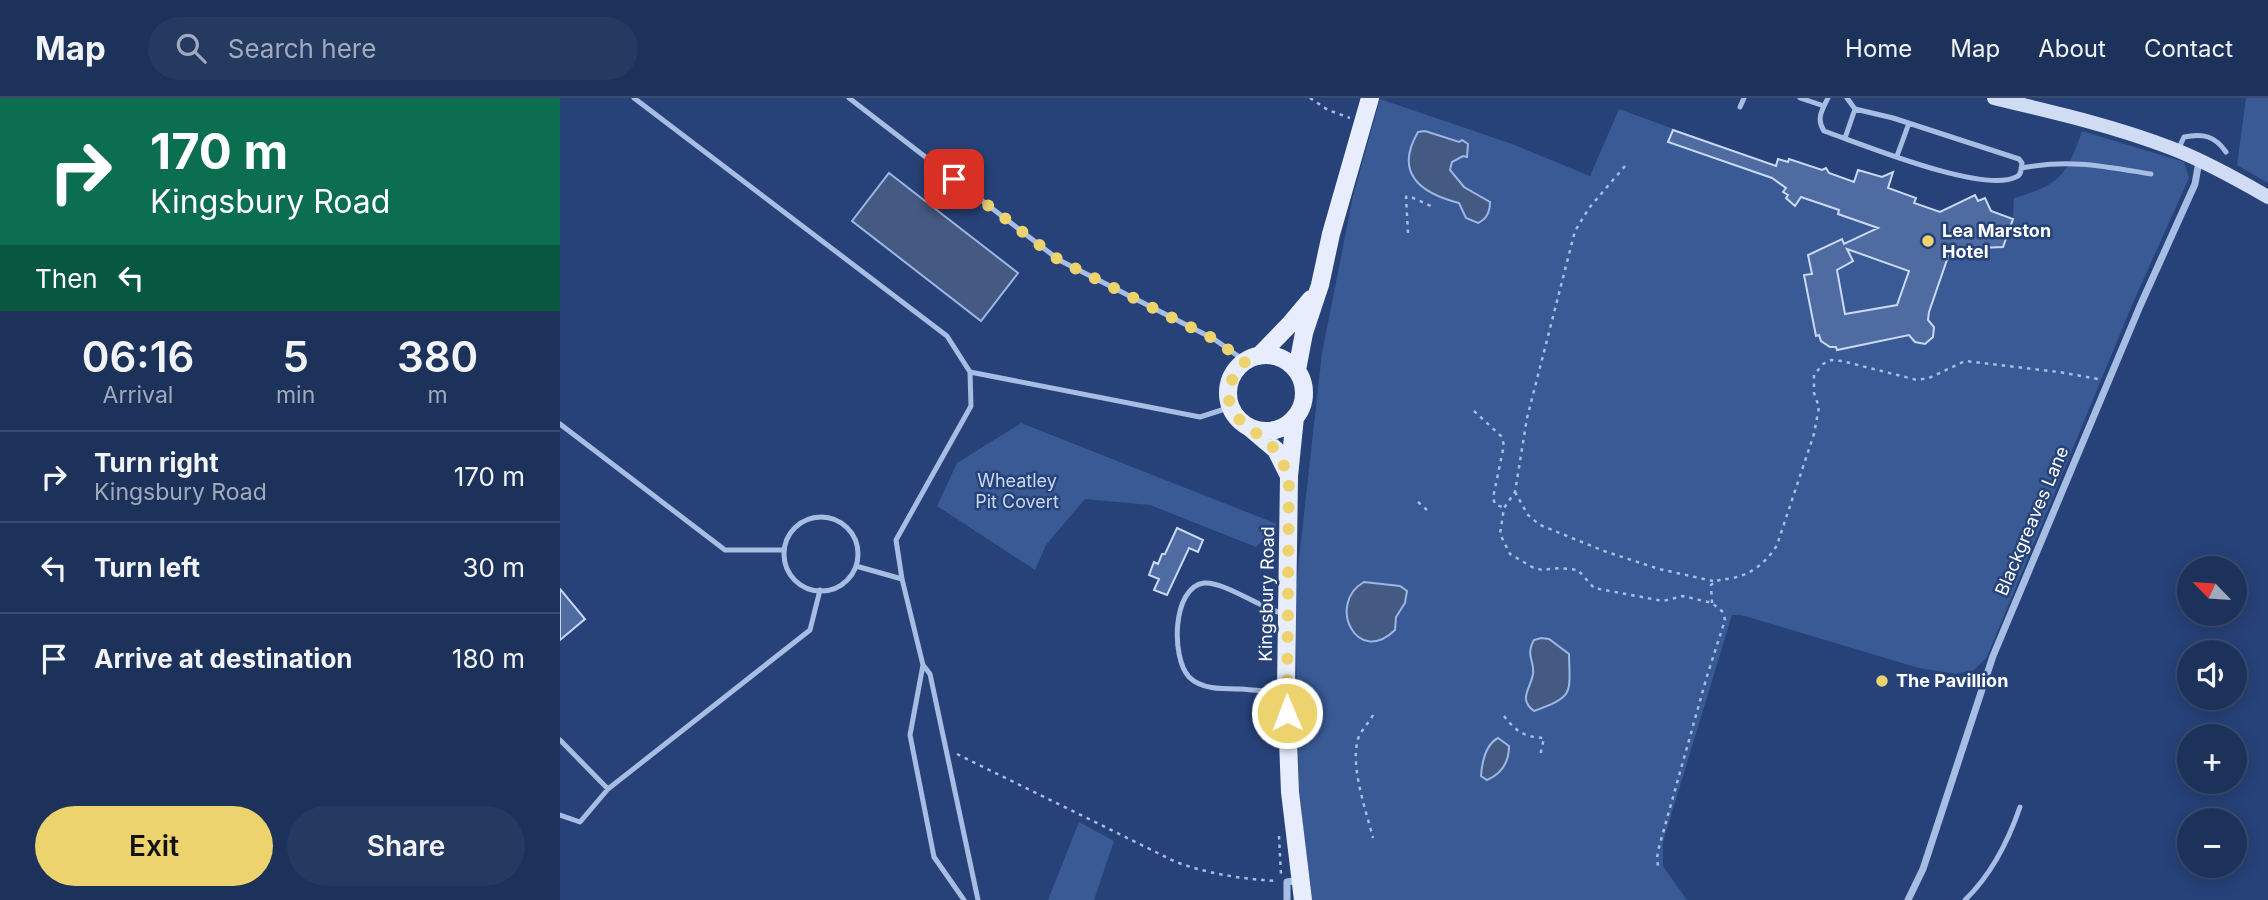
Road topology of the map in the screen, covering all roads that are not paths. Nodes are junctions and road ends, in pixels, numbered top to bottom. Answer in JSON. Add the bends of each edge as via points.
{"nodes":[{"id":1,"x":634,"y":98,"type":"edge"},
{"id":2,"x":849,"y":98,"type":"edge"},
{"id":3,"x":1370,"y":98,"type":"edge"},
{"id":4,"x":1744,"y":98,"type":"edge"},
{"id":5,"x":1800,"y":98,"type":"edge"},
{"id":6,"x":1828,"y":98,"type":"edge"},
{"id":7,"x":1847,"y":98,"type":"edge"},
{"id":8,"x":1994,"y":98,"type":"edge"},
{"id":9,"x":1824,"y":106,"type":"junction"},
{"id":10,"x":1741,"y":107,"type":"dead end"},
{"id":11,"x":1855,"y":109,"type":"junction"},
{"id":12,"x":1909,"y":123,"type":"junction"},
{"id":13,"x":1845,"y":138,"type":"junction"},
{"id":14,"x":2178,"y":151,"type":"junction"},
{"id":15,"x":2226,"y":152,"type":"dead end"},
{"id":16,"x":1897,"y":156,"type":"junction"},
{"id":17,"x":2199,"y":161,"type":"junction"},
{"id":18,"x":2021,"y":168,"type":"junction"},
{"id":19,"x":2151,"y":174,"type":"dead end"},
{"id":20,"x":2268,"y":197,"type":"edge"},
{"id":21,"x":1321,"y":285,"type":"junction"},
{"id":22,"x":1252,"y":359,"type":"junction"},
{"id":23,"x":1297,"y":370,"type":"junction"},
{"id":24,"x":970,"y":372,"type":"junction"},
{"id":25,"x":1231,"y":407,"type":"junction"},
{"id":26,"x":1295,"y":417,"type":"junction"},
{"id":27,"x":560,"y":424,"type":"edge"},
{"id":28,"x":1250,"y":428,"type":"junction"},
{"id":29,"x":1289,"y":476,"type":"junction"},
{"id":30,"x":785,"y":550,"type":"junction"},
{"id":31,"x":856,"y":566,"type":"junction"},
{"id":32,"x":902,"y":579,"type":"junction"},
{"id":33,"x":820,"y":590,"type":"junction"},
{"id":34,"x":1287,"y":614,"type":"junction"},
{"id":35,"x":923,"y":665,"type":"junction"},
{"id":36,"x":1286,"y":688,"type":"junction"},
{"id":37,"x":560,"y":740,"type":"edge"},
{"id":38,"x":608,"y":789,"type":"junction"},
{"id":39,"x":2021,"y":807,"type":"dead end"},
{"id":40,"x":560,"y":815,"type":"edge"},
{"id":41,"x":1294,"y":881,"type":"junction"},
{"id":42,"x":964,"y":900,"type":"edge"},
{"id":43,"x":978,"y":900,"type":"edge"},
{"id":44,"x":1287,"y":900,"type":"edge"},
{"id":45,"x":1303,"y":900,"type":"edge"},
{"id":46,"x":1908,"y":900,"type":"edge"},
{"id":47,"x":1965,"y":900,"type":"edge"}],
"edges":[{"from":1,"to":24,"type":"lane","via":[[947,336]]},
{"from":2,"to":22,"type":"lane","via":[[1059,260]]},
{"from":3,"to":21,"type":"main road","name":"Kingsbury Road"},
{"from":4,"to":10,"type":"lane"},
{"from":5,"to":9,"type":"lane"},
{"from":6,"to":9,"type":"lane"},
{"from":7,"to":11,"type":"lane"},
{"from":8,"to":14,"type":"street"},
{"from":9,"to":13,"type":"lane","via":[[1820,125]]},
{"from":11,"to":12,"type":"lane"},
{"from":11,"to":13,"type":"lane"},
{"from":12,"to":16,"type":"lane"},
{"from":12,"to":18,"type":"lane","via":[[2019,159]]},
{"from":13,"to":16,"type":"lane"},
{"from":14,"to":15,"type":"lane","via":[[2184,137],[2195,135],[2218,140]]},
{"from":14,"to":17,"type":"street"},
{"from":16,"to":18,"type":"lane","via":[[1982,180],[2016,178]]},
{"from":17,"to":20,"type":"street"},
{"from":17,"to":46,"type":"street","name":"Blackgreaves Lane","via":[[2195,184],[1993,656],[1923,869]]},
{"from":18,"to":19,"type":"lane","via":[[2077,162]]},
{"from":21,"to":22,"type":"main road","name":"Kingsbury Road","via":[[1298,315]]},
{"from":21,"to":23,"type":"main road","name":"Kingsbury Road"},
{"from":22,"to":23,"type":"main road","via":[[1280,358]]},
{"from":22,"to":25,"type":"main road","name":"Kingsbury Road","via":[[1236,370],[1230,382]]},
{"from":23,"to":26,"type":"main road","name":"Kingsbury Road","via":[[1304,398]]},
{"from":24,"to":25,"type":"lane","via":[[1200,417]]},
{"from":24,"to":32,"type":"lane","via":[[971,406],[895,540]]},
{"from":25,"to":28,"type":"main road"},
{"from":26,"to":28,"type":"main road","via":[[1278,429]]},
{"from":26,"to":29,"type":"main road","name":"Kingsbury Road"},
{"from":27,"to":30,"type":"lane","via":[[725,550]]},
{"from":28,"to":29,"type":"main road","via":[[1276,450]]},
{"from":29,"to":34,"type":"main road","name":"Kingsbury Road"},
{"from":30,"to":31,"type":"lane","via":[[788,538],[805,520],[829,518],[841,522],[856,541]]},
{"from":30,"to":33,"type":"lane","via":[[793,578]]},
{"from":31,"to":32,"type":"lane"},
{"from":31,"to":33,"type":"lane","via":[[846,581]]},
{"from":32,"to":35,"type":"lane"},
{"from":33,"to":38,"type":"lane","via":[[810,630]]},
{"from":34,"to":36,"type":"main road","name":"Kingsbury Road"},
{"from":34,"to":36,"type":"lane","via":[[1222,587],[1203,584],[1195,586],[1185,600],[1177,623],[1181,664],[1196,682],[1227,689]]},
{"from":35,"to":42,"type":"lane","via":[[910,735],[934,857]]},
{"from":35,"to":43,"type":"lane","via":[[930,674]]},
{"from":36,"to":41,"type":"main road","name":"Kingsbury Road"},
{"from":37,"to":38,"type":"lane"},
{"from":38,"to":40,"type":"lane","via":[[580,822]]},
{"from":39,"to":47,"type":"lane","via":[[1991,870]]},
{"from":41,"to":44,"type":"street","name":"Kingsbury Road"},
{"from":41,"to":45,"type":"main road","name":"Kingsbury Road"}]}
